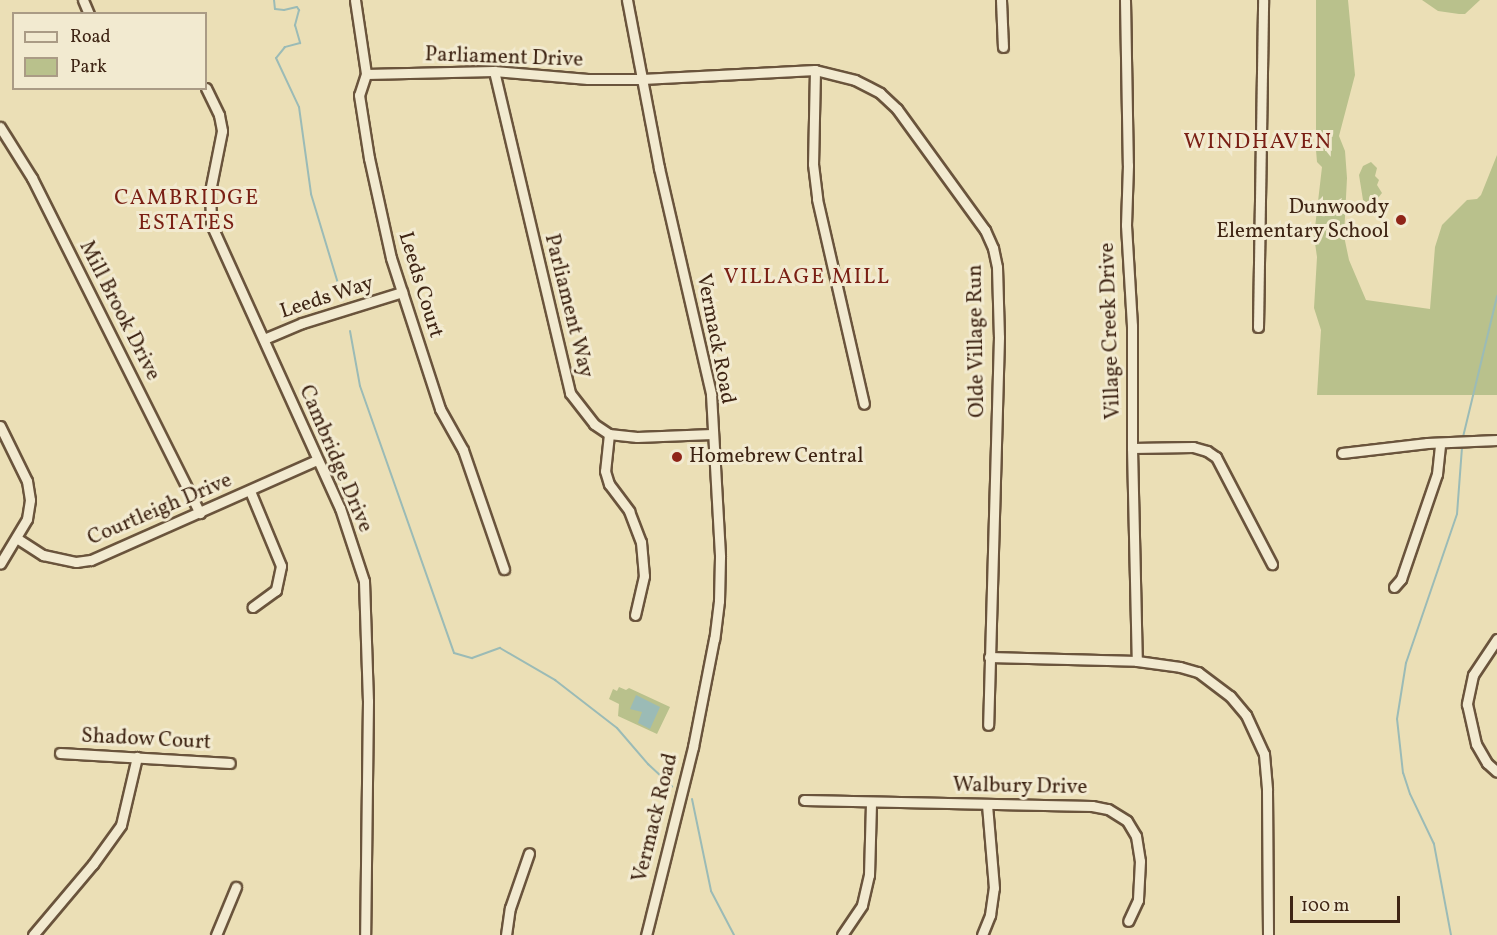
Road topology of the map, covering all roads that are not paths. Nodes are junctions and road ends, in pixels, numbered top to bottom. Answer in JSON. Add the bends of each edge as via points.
{"nodes":[{"id":1,"x":355,"y":0,"type":"edge"},
{"id":2,"x":627,"y":0,"type":"edge"},
{"id":3,"x":1001,"y":0,"type":"edge"},
{"id":4,"x":1125,"y":0,"type":"edge"},
{"id":5,"x":1263,"y":0,"type":"edge"},
{"id":6,"x":1003,"y":47,"type":"dead end"},
{"id":7,"x":815,"y":70,"type":"junction"},
{"id":8,"x":494,"y":71,"type":"junction"},
{"id":9,"x":366,"y":74,"type":"junction"},
{"id":10,"x":642,"y":79,"type":"junction"},
{"id":11,"x":207,"y":90,"type":"edge"},
{"id":12,"x":0,"y":127,"type":"edge"},
{"id":13,"x":402,"y":292,"type":"junction"},
{"id":14,"x":1258,"y":327,"type":"dead end"},
{"id":15,"x":264,"y":339,"type":"junction"},
{"id":16,"x":864,"y":404,"type":"dead end"},
{"id":17,"x":0,"y":426,"type":"edge"},
{"id":18,"x":609,"y":434,"type":"junction"},
{"id":19,"x":712,"y":434,"type":"junction"},
{"id":20,"x":1497,"y":440,"type":"edge"},
{"id":21,"x":1440,"y":442,"type":"junction"},
{"id":22,"x":1132,"y":448,"type":"junction"},
{"id":23,"x":1342,"y":453,"type":"dead end"},
{"id":24,"x":316,"y":460,"type":"junction"},
{"id":25,"x":250,"y":491,"type":"junction"},
{"id":26,"x":200,"y":513,"type":"junction"},
{"id":27,"x":18,"y":539,"type":"junction"},
{"id":28,"x":0,"y":564,"type":"edge"},
{"id":29,"x":1272,"y":564,"type":"dead end"},
{"id":30,"x":504,"y":569,"type":"dead end"},
{"id":31,"x":1394,"y":587,"type":"dead end"},
{"id":32,"x":253,"y":607,"type":"dead end"},
{"id":33,"x":634,"y":615,"type":"dead end"},
{"id":34,"x":1497,"y":639,"type":"edge"},
{"id":35,"x":989,"y":657,"type":"junction"},
{"id":36,"x":1137,"y":661,"type":"junction"},
{"id":37,"x":988,"y":725,"type":"dead end"},
{"id":38,"x":60,"y":753,"type":"dead end"},
{"id":39,"x":137,"y":757,"type":"junction"},
{"id":40,"x":230,"y":763,"type":"dead end"},
{"id":41,"x":1497,"y":772,"type":"edge"},
{"id":42,"x":804,"y":800,"type":"dead end"},
{"id":43,"x":871,"y":802,"type":"junction"},
{"id":44,"x":987,"y":805,"type":"junction"},
{"id":45,"x":529,"y":853,"type":"dead end"},
{"id":46,"x":236,"y":887,"type":"dead end"},
{"id":47,"x":1128,"y":921,"type":"dead end"},
{"id":48,"x":33,"y":935,"type":"edge"},
{"id":49,"x":216,"y":935,"type":"edge"},
{"id":50,"x":365,"y":935,"type":"edge"},
{"id":51,"x":506,"y":935,"type":"edge"},
{"id":52,"x":646,"y":935,"type":"edge"},
{"id":53,"x":842,"y":935,"type":"edge"},
{"id":54,"x":982,"y":935,"type":"edge"},
{"id":55,"x":1268,"y":935,"type":"edge"}],
"edges":[{"from":1,"to":9,"type":"street","name":"Leeds Court"},
{"from":2,"to":10,"type":"street","name":"Vermack Road"},
{"from":3,"to":6,"type":"street"},
{"from":4,"to":22,"type":"street","name":"Village Creek Drive"},
{"from":5,"to":14,"type":"street"},
{"from":7,"to":10,"type":"street","name":"Olde Village Run"},
{"from":7,"to":16,"type":"street","via":[[813,164],[817,199]]},
{"from":7,"to":35,"type":"street","name":"Olde Village Run","via":[[855,80],[880,93],[897,109],[973,212],[993,248],[999,337]]},
{"from":8,"to":9,"type":"street","name":"Parliament Drive"},
{"from":8,"to":10,"type":"street","name":"Parliament Drive"},
{"from":8,"to":18,"type":"street","name":"Parliament Way","via":[[567,384],[581,410]]},
{"from":9,"to":13,"type":"street","name":"Leeds Court","via":[[359,95],[369,158]]},
{"from":10,"to":19,"type":"street","name":"Vermack Road","via":[[711,394]]},
{"from":11,"to":15,"type":"street","name":"Cambridge Drive","via":[[222,131],[210,191],[211,224]]},
{"from":12,"to":26,"type":"street","name":"Mill Brook Drive","via":[[32,178]]},
{"from":13,"to":15,"type":"street","name":"Leeds Way"},
{"from":13,"to":30,"type":"street","name":"Leeds Court","via":[[440,409],[463,450]]},
{"from":15,"to":24,"type":"street","name":"Cambridge Drive"},
{"from":17,"to":27,"type":"street","via":[[27,482],[30,500]]},
{"from":18,"to":19,"type":"street"},
{"from":18,"to":33,"type":"street","via":[[607,477],[629,511],[641,542],[644,576]]},
{"from":19,"to":52,"type":"street","name":"Vermack Road","via":[[720,557],[715,633],[693,747]]},
{"from":20,"to":21,"type":"street"},
{"from":21,"to":23,"type":"street"},
{"from":21,"to":31,"type":"street","via":[[1437,474],[1401,579]]},
{"from":22,"to":29,"type":"street","via":[[1192,447],[1216,457]]},
{"from":22,"to":36,"type":"street","name":"Village Creek Drive"},
{"from":24,"to":25,"type":"street","name":"Courtleigh Drive"},
{"from":24,"to":50,"type":"street","name":"Cambridge Drive","via":[[340,508],[364,581],[368,690]]},
{"from":25,"to":26,"type":"street","name":"Courtleigh Drive"},
{"from":25,"to":32,"type":"street","name":"Courtleigh Drive","via":[[281,566],[276,590]]},
{"from":26,"to":27,"type":"street","name":"Courtleigh Drive","via":[[91,560],[76,562],[43,555]]},
{"from":27,"to":28,"type":"street"},
{"from":34,"to":41,"type":"street","via":[[1473,675],[1467,704],[1476,744]]},
{"from":35,"to":36,"type":"street"},
{"from":35,"to":37,"type":"street","name":"Olde Village Run"},
{"from":36,"to":55,"type":"street","via":[[1198,672],[1230,696],[1258,736],[1267,790]]},
{"from":38,"to":39,"type":"street","name":"Shadow Court"},
{"from":39,"to":40,"type":"street","name":"Shadow Court"},
{"from":39,"to":48,"type":"street","via":[[121,825]]},
{"from":42,"to":43,"type":"street","name":"Walbury Drive"},
{"from":43,"to":44,"type":"street","name":"Walbury Drive"},
{"from":43,"to":53,"type":"street","via":[[869,875],[862,904]]},
{"from":44,"to":47,"type":"street","name":"Walbury Drive","via":[[1092,806],[1108,809],[1127,820],[1136,836],[1140,861],[1138,900]]},
{"from":44,"to":54,"type":"street","via":[[994,888]]},
{"from":45,"to":51,"type":"street","via":[[510,908]]},
{"from":46,"to":49,"type":"street"}]}
